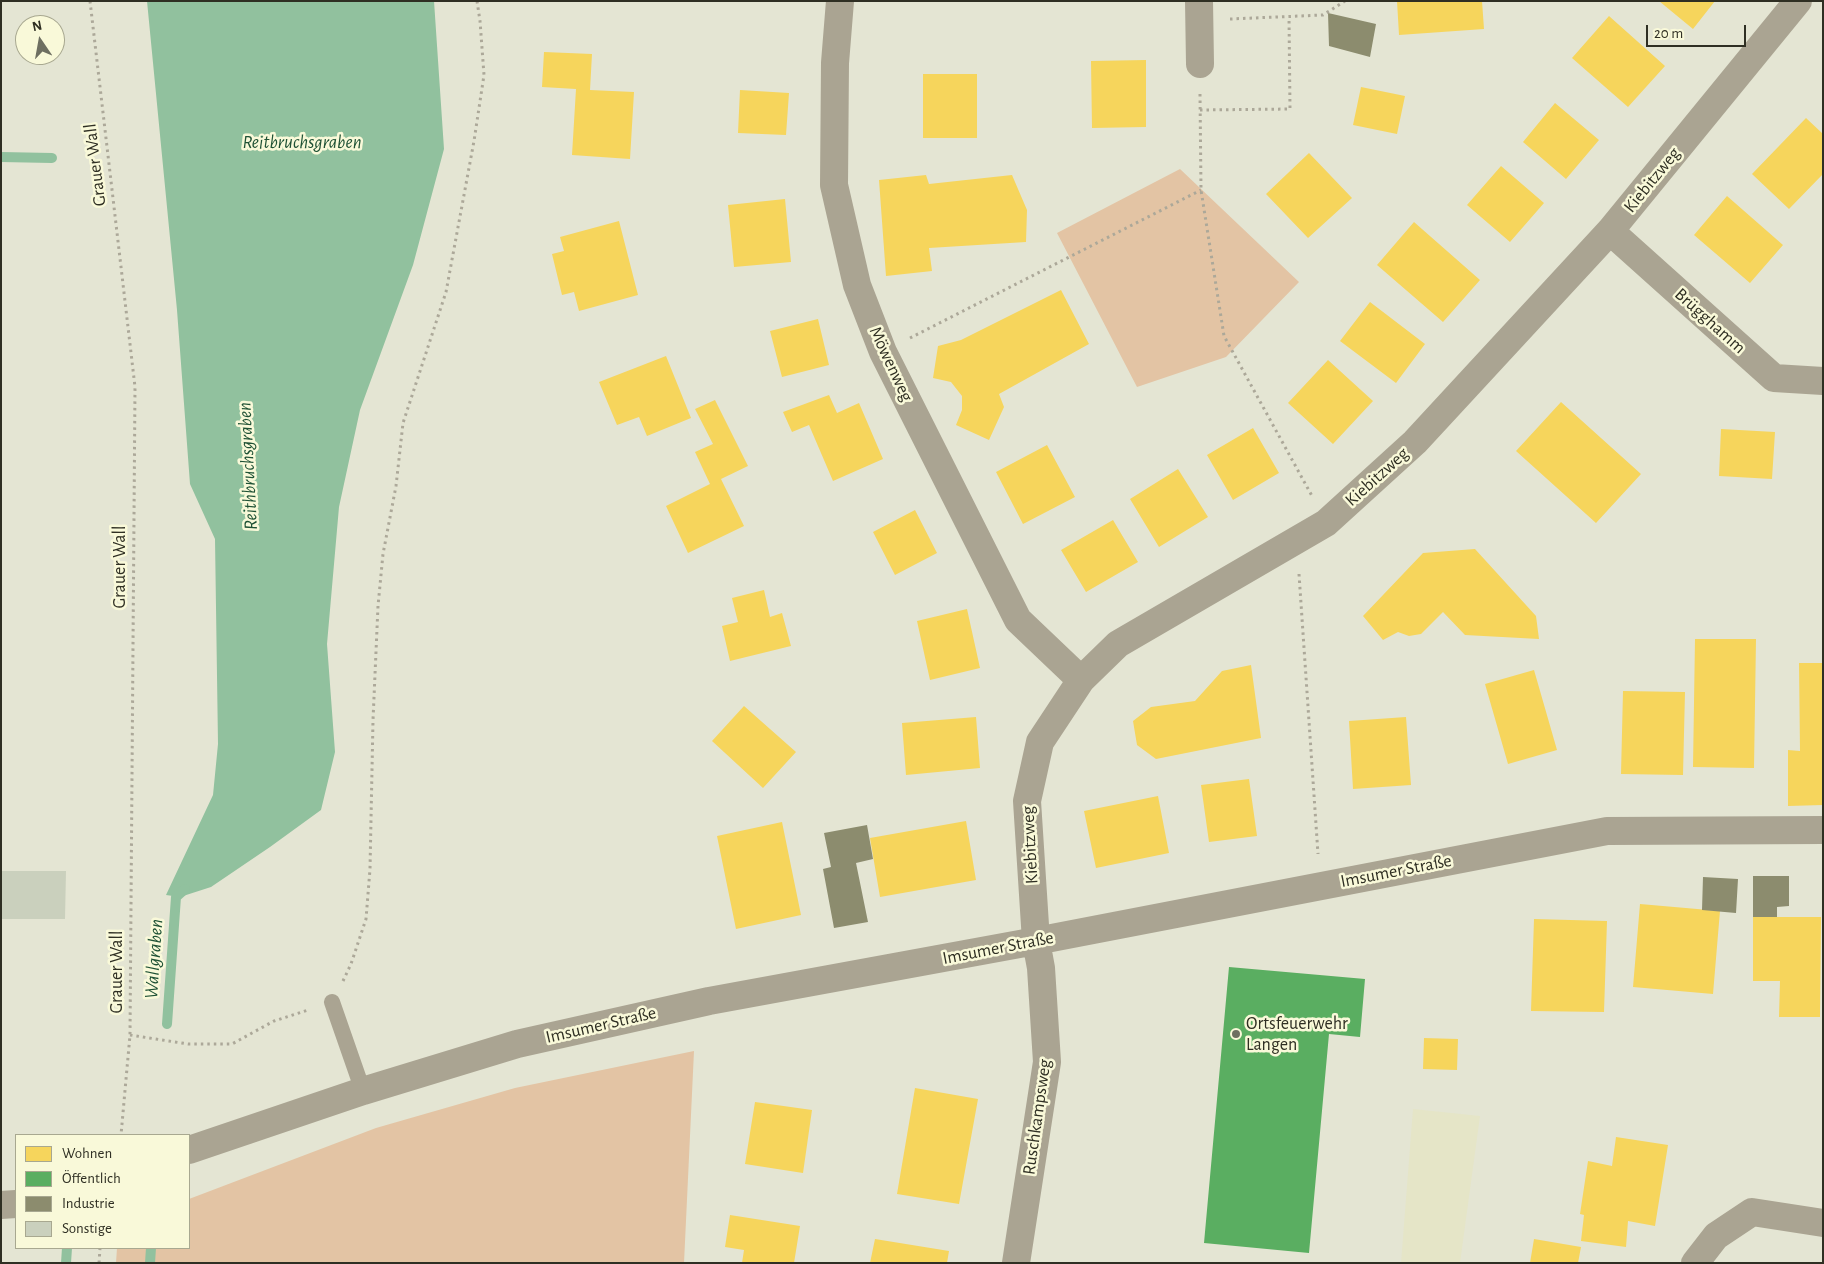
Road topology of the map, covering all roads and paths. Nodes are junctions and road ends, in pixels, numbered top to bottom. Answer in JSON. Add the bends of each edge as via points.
{"nodes":[{"id":1,"x":90,"y":1,"type":"edge"},
{"id":2,"x":477,"y":1,"type":"edge"},
{"id":3,"x":840,"y":1,"type":"edge"},
{"id":4,"x":1345,"y":1,"type":"edge"},
{"id":5,"x":1798,"y":1,"type":"edge"},
{"id":6,"x":1199,"y":11,"type":"edge"},
{"id":7,"x":1289,"y":17,"type":"junction"},
{"id":8,"x":1200,"y":64,"type":"joint"},
{"id":9,"x":1200,"y":110,"type":"junction"},
{"id":10,"x":1201,"y":190,"type":"junction"},
{"id":11,"x":1610,"y":232,"type":"junction"},
{"id":12,"x":883,"y":352,"type":"junction"},
{"id":13,"x":1823,"y":381,"type":"edge"},
{"id":14,"x":1326,"y":523,"type":"junction"},
{"id":15,"x":1297,"y":541,"type":"junction"},
{"id":16,"x":1081,"y":680,"type":"junction"},
{"id":17,"x":1823,"y":830,"type":"edge"},
{"id":18,"x":1321,"y":886,"type":"junction"},
{"id":19,"x":1036,"y":941,"type":"junction"},
{"id":20,"x":332,"y":1002,"type":"junction"},
{"id":21,"x":130,"y":1035,"type":"junction"},
{"id":22,"x":363,"y":1091,"type":"junction"},
{"id":23,"x":121,"y":1134,"type":"edge"},
{"id":24,"x":190,"y":1150,"type":"edge"},
{"id":25,"x":15,"y":1204,"type":"edge"},
{"id":26,"x":1,"y":1205,"type":"edge"},
{"id":27,"x":1823,"y":1223,"type":"edge"},
{"id":28,"x":100,"y":1249,"type":"edge"},
{"id":29,"x":99,"y":1263,"type":"edge"},
{"id":30,"x":1016,"y":1263,"type":"edge"},
{"id":31,"x":1694,"y":1263,"type":"edge"}],
"edges":[{"from":1,"to":21,"type":"path","name":"Grauer Wall","via":[[135,388]]},
{"from":2,"to":20,"type":"path","via":[[484,75],[474,141],[446,292],[403,423],[396,486],[383,554],[378,606],[366,919],[351,964]]},
{"from":3,"to":12,"type":"street","name":"Möwenweg","via":[[835,63],[834,185],[857,285]]},
{"from":4,"to":7,"type":"path","via":[[1323,16]]},
{"from":5,"to":11,"type":"street","name":"Kiebitzweg"},
{"from":6,"to":7,"type":"path"},
{"from":6,"to":8,"type":"street"},
{"from":7,"to":9,"type":"path","via":[[1290,109]]},
{"from":8,"to":9,"type":"path"},
{"from":9,"to":10,"type":"path"},
{"from":10,"to":12,"type":"path"},
{"from":10,"to":14,"type":"path","via":[[1224,336]]},
{"from":11,"to":13,"type":"street","name":"Brügghamm","via":[[1774,378]]},
{"from":11,"to":14,"type":"street","name":"Kiebitzweg","via":[[1415,442]]},
{"from":12,"to":16,"type":"street","name":"Möwenweg","via":[[1018,620]]},
{"from":14,"to":15,"type":"street","name":"Kiebitzweg"},
{"from":15,"to":16,"type":"street","name":"Kiebitzweg","via":[[1118,644]]},
{"from":15,"to":18,"type":"path"},
{"from":16,"to":19,"type":"street","name":"Kiebitzweg","via":[[1040,742],[1027,801]]},
{"from":17,"to":18,"type":"street","name":"Imsumer Straße","via":[[1607,831]]},
{"from":18,"to":19,"type":"street","name":"Imsumer Straße"},
{"from":19,"to":22,"type":"street","name":"Imsumer Straße","via":[[699,1003],[517,1044]]},
{"from":19,"to":30,"type":"street","name":"Ruschkampsweg","via":[[1041,968],[1047,1062]]},
{"from":20,"to":21,"type":"path","via":[[274,1020],[232,1044],[188,1044]]},
{"from":20,"to":22,"type":"lane"},
{"from":21,"to":23,"type":"path","name":"Grauer Wall"},
{"from":22,"to":24,"type":"street","name":"Imsumer Straße"},
{"from":25,"to":26,"type":"street"},
{"from":27,"to":31,"type":"street","via":[[1752,1212],[1716,1236]]},
{"from":28,"to":29,"type":"path"}]}
